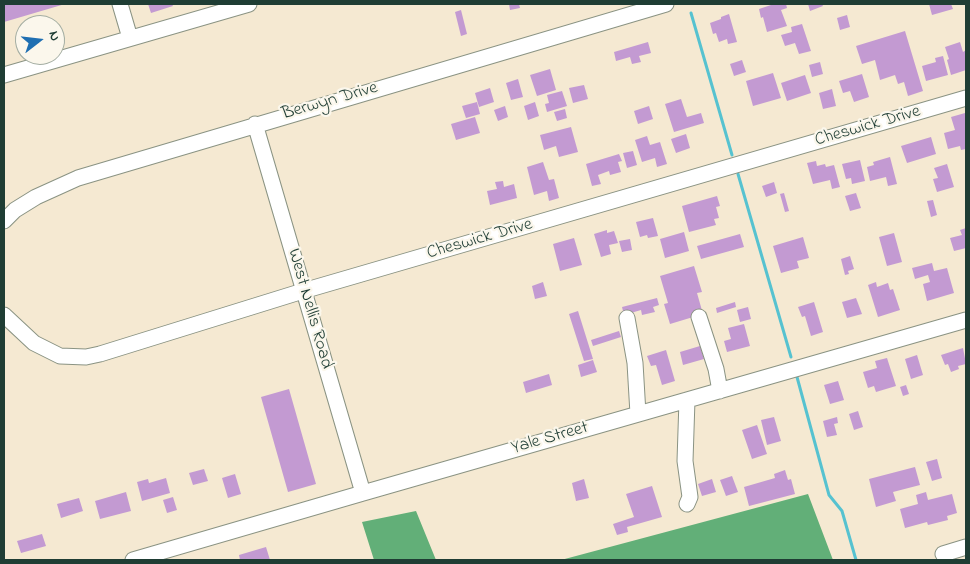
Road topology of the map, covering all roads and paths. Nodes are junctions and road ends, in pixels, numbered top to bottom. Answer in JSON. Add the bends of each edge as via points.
{"nodes":[{"id":1,"x":120,"y":4,"type":"edge"},
{"id":2,"x":249,"y":4,"type":"edge"},
{"id":3,"x":666,"y":4,"type":"edge"},
{"id":4,"x":130,"y":38,"type":"junction"},
{"id":5,"x":4,"y":75,"type":"edge"},
{"id":6,"x":966,"y":98,"type":"edge"},
{"id":7,"x":255,"y":124,"type":"junction"},
{"id":8,"x":4,"y":221,"type":"edge"},
{"id":9,"x":303,"y":291,"type":"junction"},
{"id":10,"x":4,"y":315,"type":"edge"},
{"id":11,"x":627,"y":318,"type":"dead end"},
{"id":12,"x":699,"y":318,"type":"dead end"},
{"id":13,"x":966,"y":320,"type":"edge"},
{"id":14,"x":720,"y":390,"type":"junction"},
{"id":15,"x":687,"y":400,"type":"junction"},
{"id":16,"x":638,"y":414,"type":"junction"},
{"id":17,"x":362,"y":493,"type":"junction"},
{"id":18,"x":687,"y":504,"type":"dead end"},
{"id":19,"x":966,"y":547,"type":"edge"},
{"id":20,"x":943,"y":554,"type":"dead end"},
{"id":21,"x":134,"y":560,"type":"edge"}],
"edges":[{"from":1,"to":4,"type":"street"},
{"from":2,"to":4,"type":"street"},
{"from":3,"to":7,"type":"street","name":"Berwyn Drive"},
{"from":4,"to":5,"type":"street"},
{"from":6,"to":9,"type":"street","name":"Cheswick Drive"},
{"from":7,"to":8,"type":"street","name":"Berwyn Drive","via":[[78,178],[36,197]]},
{"from":7,"to":9,"type":"street","name":"West Nellis Road"},
{"from":9,"to":10,"type":"street","name":"Cheswick Drive","via":[[86,357],[60,356],[34,343]]},
{"from":9,"to":17,"type":"street","name":"West Nellis Road"},
{"from":11,"to":16,"type":"street","via":[[635,363]]},
{"from":12,"to":14,"type":"street"},
{"from":13,"to":14,"type":"street","name":"Yale Street"},
{"from":14,"to":15,"type":"street","name":"Yale Street"},
{"from":15,"to":16,"type":"street","name":"Yale Street"},
{"from":15,"to":18,"type":"street","via":[[685,461],[690,497]]},
{"from":16,"to":17,"type":"street","name":"Yale Street"},
{"from":17,"to":21,"type":"street","name":"Yale Street"},
{"from":19,"to":20,"type":"street"}]}
